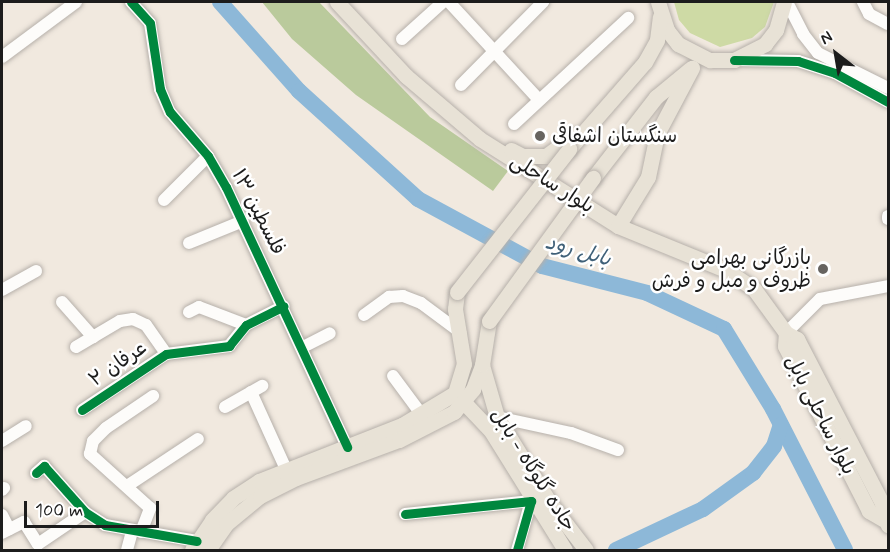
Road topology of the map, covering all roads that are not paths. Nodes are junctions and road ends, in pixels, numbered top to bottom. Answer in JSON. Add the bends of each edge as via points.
{"nodes":[{"id":1,"x":76,"y":2,"type":"edge"},
{"id":2,"x":131,"y":2,"type":"edge"},
{"id":3,"x":337,"y":2,"type":"edge"},
{"id":4,"x":444,"y":2,"type":"edge"},
{"id":5,"x":449,"y":2,"type":"edge"},
{"id":6,"x":543,"y":2,"type":"edge"},
{"id":7,"x":786,"y":2,"type":"edge"},
{"id":8,"x":863,"y":2,"type":"edge"},
{"id":9,"x":659,"y":5,"type":"edge"},
{"id":10,"x":627,"y":18,"type":"dead end"},
{"id":11,"x":888,"y":22,"type":"edge"},
{"id":12,"x":402,"y":39,"type":"dead end"},
{"id":13,"x":494,"y":51,"type":"junction"},
{"id":14,"x":2,"y":57,"type":"edge"},
{"id":15,"x":710,"y":60,"type":"junction"},
{"id":16,"x":734,"y":60,"type":"junction"},
{"id":17,"x":692,"y":68,"type":"junction"},
{"id":18,"x":461,"y":85,"type":"dead end"},
{"id":19,"x":888,"y":88,"type":"edge"},
{"id":20,"x":539,"y":100,"type":"junction"},
{"id":21,"x":888,"y":102,"type":"edge"},
{"id":22,"x":609,"y":103,"type":"junction"},
{"id":23,"x":514,"y":124,"type":"dead end"},
{"id":24,"x":480,"y":139,"type":"junction"},
{"id":25,"x":208,"y":156,"type":"junction"},
{"id":26,"x":164,"y":200,"type":"dead end"},
{"id":27,"x":243,"y":221,"type":"junction"},
{"id":28,"x":618,"y":226,"type":"junction"},
{"id":29,"x":189,"y":243,"type":"dead end"},
{"id":30,"x":36,"y":272,"type":"dead end"},
{"id":31,"x":888,"y":286,"type":"edge"},
{"id":32,"x":2,"y":290,"type":"edge"},
{"id":33,"x":62,"y":302,"type":"dead end"},
{"id":34,"x":284,"y":306,"type":"junction"},
{"id":35,"x":189,"y":312,"type":"dead end"},
{"id":36,"x":364,"y":315,"type":"dead end"},
{"id":37,"x":246,"y":325,"type":"junction"},
{"id":38,"x":460,"y":332,"type":"junction"},
{"id":39,"x":330,"y":333,"type":"dead end"},
{"id":40,"x":786,"y":333,"type":"junction"},
{"id":41,"x":93,"y":337,"type":"junction"},
{"id":42,"x":76,"y":347,"type":"dead end"},
{"id":43,"x":303,"y":347,"type":"junction"},
{"id":44,"x":166,"y":354,"type":"junction"},
{"id":45,"x":482,"y":365,"type":"junction"},
{"id":46,"x":393,"y":376,"type":"dead end"},
{"id":47,"x":153,"y":396,"type":"dead end"},
{"id":48,"x":459,"y":398,"type":"junction"},
{"id":49,"x":225,"y":407,"type":"dead end"},
{"id":50,"x":82,"y":410,"type":"dead end"},
{"id":51,"x":422,"y":416,"type":"junction"},
{"id":52,"x":497,"y":417,"type":"junction"},
{"id":53,"x":26,"y":426,"type":"dead end"},
{"id":54,"x":198,"y":440,"type":"dead end"},
{"id":55,"x":2,"y":441,"type":"edge"},
{"id":56,"x":347,"y":447,"type":"junction"},
{"id":57,"x":618,"y":450,"type":"dead end"},
{"id":58,"x":286,"y":469,"type":"junction"},
{"id":59,"x":36,"y":473,"type":"dead end"},
{"id":60,"x":127,"y":486,"type":"junction"},
{"id":61,"x":531,"y":501,"type":"junction"},
{"id":62,"x":85,"y":512,"type":"junction"},
{"id":63,"x":405,"y":514,"type":"dead end"},
{"id":64,"x":2,"y":515,"type":"edge"},
{"id":65,"x":887,"y":523,"type":"edge"},
{"id":66,"x":5,"y":531,"type":"edge"},
{"id":67,"x":137,"y":531,"type":"junction"},
{"id":68,"x":582,"y":545,"type":"edge"},
{"id":69,"x":199,"y":547,"type":"edge"},
{"id":70,"x":127,"y":550,"type":"edge"},
{"id":71,"x":517,"y":550,"type":"edge"},
{"id":72,"x":565,"y":550,"type":"edge"}],
"edges":[{"from":1,"to":14,"type":"street"},
{"from":2,"to":25,"type":"street","name":"فلسطین ۱۳","via":[[150,23],[160,89],[170,112]]},
{"from":3,"to":24,"type":"main road","name":"بلوار ساحلی","via":[[406,76]]},
{"from":4,"to":12,"type":"street"},
{"from":5,"to":13,"type":"street"},
{"from":6,"to":13,"type":"street"},
{"from":7,"to":16,"type":"main road","via":[[776,30],[765,44]]},
{"from":7,"to":19,"type":"street","via":[[818,53]]},
{"from":8,"to":11,"type":"street","via":[[869,14]]},
{"from":9,"to":15,"type":"main road","via":[[678,44]]},
{"from":9,"to":22,"type":"main road","via":[[657,40],[645,62]]},
{"from":10,"to":20,"type":"street"},
{"from":13,"to":18,"type":"street"},
{"from":13,"to":20,"type":"street"},
{"from":15,"to":16,"type":"main road"},
{"from":15,"to":17,"type":"main road"},
{"from":16,"to":21,"type":"street","via":[[798,61],[835,73]]},
{"from":17,"to":28,"type":"main road","via":[[657,134],[648,177]]},
{"from":17,"to":45,"type":"main road","bridge":true,"via":[[656,97],[489,321]]},
{"from":20,"to":23,"type":"street"},
{"from":22,"to":24,"type":"main road","via":[[546,156],[523,156]]},
{"from":22,"to":38,"type":"main road","bridge":true,"via":[[457,292]]},
{"from":24,"to":28,"type":"main road","name":"بلوار ساحلی"},
{"from":25,"to":26,"type":"street"},
{"from":25,"to":27,"type":"street","name":"فلسطین ۱۳"},
{"from":27,"to":29,"type":"street"},
{"from":27,"to":34,"type":"street","name":"فلسطین ۱۳"},
{"from":28,"to":40,"type":"main road","name":"بلوار ساحلی","via":[[726,270],[754,289]]},
{"from":30,"to":32,"type":"street"},
{"from":31,"to":40,"type":"street","via":[[820,299]]},
{"from":33,"to":41,"type":"street"},
{"from":34,"to":37,"type":"street"},
{"from":34,"to":43,"type":"street","name":"فلسطین ۱۳"},
{"from":35,"to":37,"type":"street","via":[[199,308]]},
{"from":36,"to":38,"type":"street","via":[[389,297],[404,296],[421,303]]},
{"from":37,"to":44,"type":"street","name":"عرفان ۲","via":[[229,346]]},
{"from":38,"to":48,"type":"main road","via":[[464,364]]},
{"from":39,"to":43,"type":"street"},
{"from":40,"to":65,"type":"main road","name":"بلوار ساحلی بابل","via":[[797,339],[882,503]]},
{"from":41,"to":42,"type":"street"},
{"from":41,"to":44,"type":"street","via":[[120,321],[133,319],[146,325]]},
{"from":43,"to":56,"type":"street","name":"فلسطین ۱۳"},
{"from":44,"to":50,"type":"street","name":"عرفان ۲"},
{"from":45,"to":48,"type":"main road"},
{"from":45,"to":52,"type":"main road","name":"جاده گلوگاه - بابل"},
{"from":46,"to":51,"type":"street"},
{"from":47,"to":60,"type":"street","via":[[93,441],[90,454]]},
{"from":48,"to":51,"type":"main road"},
{"from":48,"to":61,"type":"main road","via":[[490,431]]},
{"from":48,"to":69,"type":"main road","via":[[420,430],[296,477],[260,496]]},
{"from":49,"to":58,"type":"street","via":[[256,389]]},
{"from":51,"to":56,"type":"main road"},
{"from":52,"to":57,"type":"street","via":[[572,433]]},
{"from":52,"to":68,"type":"main road","name":"جاده گلوگاه - بابل","via":[[550,503]]},
{"from":53,"to":55,"type":"street"},
{"from":54,"to":60,"type":"street"},
{"from":56,"to":58,"type":"main road"},
{"from":58,"to":69,"type":"main road","via":[[233,498]]},
{"from":59,"to":62,"type":"street","via":[[44,466]]},
{"from":60,"to":67,"type":"street","via":[[150,507]]},
{"from":61,"to":63,"type":"street"},
{"from":61,"to":71,"type":"street"},
{"from":61,"to":72,"type":"main road"},
{"from":62,"to":66,"type":"street","via":[[38,544],[24,522]]},
{"from":62,"to":67,"type":"street","via":[[105,525]]},
{"from":64,"to":66,"type":"street"},
{"from":67,"to":69,"type":"street"},
{"from":67,"to":70,"type":"street"}]}
